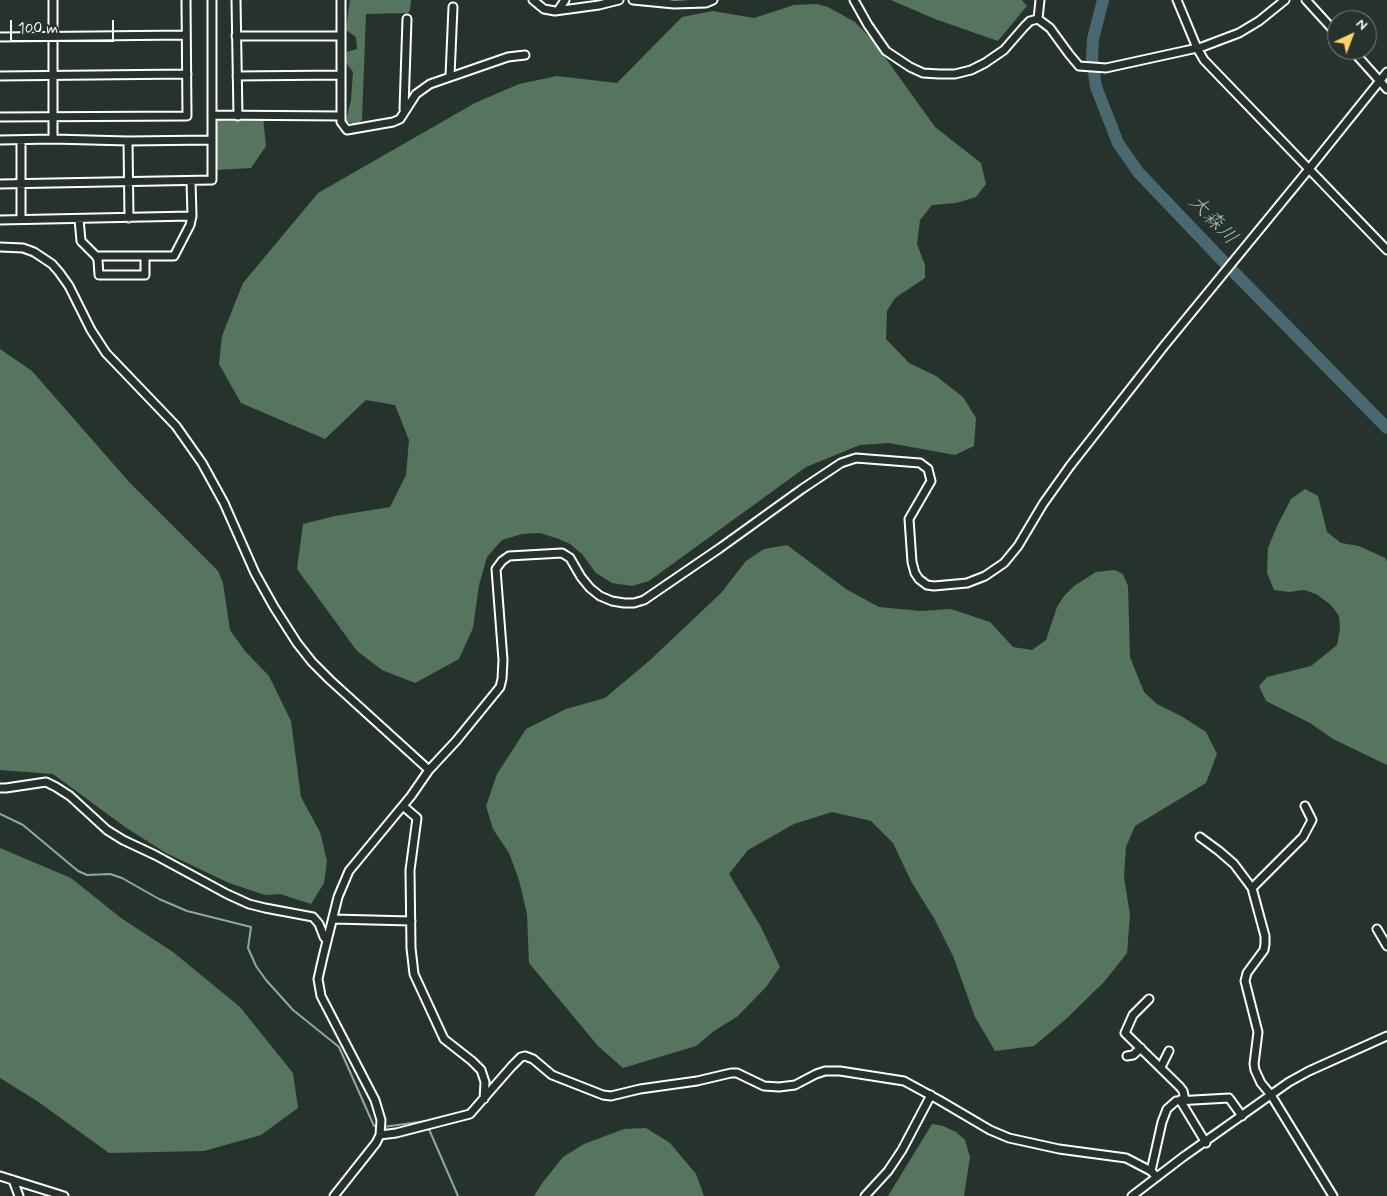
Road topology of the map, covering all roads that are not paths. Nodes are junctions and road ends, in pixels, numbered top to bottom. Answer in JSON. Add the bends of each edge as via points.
{"nodes":[{"id":1,"x":52,"y":0,"type":"edge"},
{"id":2,"x":186,"y":0,"type":"edge"},
{"id":3,"x":212,"y":0,"type":"edge"},
{"id":4,"x":236,"y":0,"type":"edge"},
{"id":5,"x":340,"y":0,"type":"edge"},
{"id":6,"x":533,"y":0,"type":"edge"},
{"id":7,"x":565,"y":0,"type":"edge"},
{"id":8,"x":619,"y":0,"type":"edge"},
{"id":9,"x":633,"y":0,"type":"edge"},
{"id":10,"x":713,"y":0,"type":"edge"},
{"id":11,"x":854,"y":0,"type":"edge"},
{"id":12,"x":1040,"y":0,"type":"edge"},
{"id":13,"x":1177,"y":0,"type":"edge"},
{"id":14,"x":1306,"y":0,"type":"edge"},
{"id":15,"x":674,"y":2,"type":"edge"},
{"id":16,"x":1280,"y":2,"type":"edge"},
{"id":17,"x":453,"y":7,"type":"dead end"},
{"id":18,"x":559,"y":10,"type":"junction"},
{"id":19,"x":408,"y":19,"type":"dead end"},
{"id":20,"x":1038,"y":19,"type":"junction"},
{"id":21,"x":1327,"y":23,"type":"edge"},
{"id":22,"x":185,"y":35,"type":"junction"},
{"id":23,"x":236,"y":36,"type":"junction"},
{"id":24,"x":341,"y":36,"type":"junction"},
{"id":25,"x":0,"y":37,"type":"edge"},
{"id":26,"x":53,"y":37,"type":"junction"},
{"id":27,"x":1197,"y":48,"type":"junction"},
{"id":28,"x":524,"y":55,"type":"dead end"},
{"id":29,"x":1361,"y":60,"type":"edge"},
{"id":30,"x":1387,"y":72,"type":"edge"},
{"id":31,"x":187,"y":74,"type":"junction"},
{"id":32,"x":53,"y":75,"type":"junction"},
{"id":33,"x":341,"y":75,"type":"junction"},
{"id":34,"x":0,"y":76,"type":"edge"},
{"id":35,"x":237,"y":76,"type":"junction"},
{"id":36,"x":450,"y":76,"type":"junction"},
{"id":37,"x":1380,"y":81,"type":"junction"},
{"id":38,"x":1387,"y":89,"type":"edge"},
{"id":39,"x":404,"y":109,"type":"junction"},
{"id":40,"x":212,"y":115,"type":"junction"},
{"id":41,"x":238,"y":116,"type":"junction"},
{"id":42,"x":341,"y":116,"type":"junction"},
{"id":43,"x":0,"y":117,"type":"edge"},
{"id":44,"x":53,"y":117,"type":"junction"},
{"id":45,"x":53,"y":139,"type":"junction"},
{"id":46,"x":0,"y":140,"type":"edge"},
{"id":47,"x":21,"y":140,"type":"junction"},
{"id":48,"x":212,"y":140,"type":"junction"},
{"id":49,"x":128,"y":141,"type":"junction"},
{"id":50,"x":1309,"y":169,"type":"junction"},
{"id":51,"x":128,"y":180,"type":"junction"},
{"id":52,"x":191,"y":181,"type":"junction"},
{"id":53,"x":0,"y":184,"type":"edge"},
{"id":54,"x":21,"y":184,"type":"junction"},
{"id":55,"x":192,"y":216,"type":"junction"},
{"id":56,"x":129,"y":218,"type":"junction"},
{"id":57,"x":79,"y":219,"type":"junction"},
{"id":58,"x":0,"y":220,"type":"edge"},
{"id":59,"x":21,"y":220,"type":"junction"},
{"id":60,"x":0,"y":247,"type":"edge"},
{"id":61,"x":1387,"y":250,"type":"edge"},
{"id":62,"x":96,"y":256,"type":"junction"},
{"id":63,"x":145,"y":256,"type":"junction"},
{"id":64,"x":429,"y":770,"type":"junction"},
{"id":65,"x":0,"y":788,"type":"edge"},
{"id":66,"x":402,"y":806,"type":"junction"},
{"id":67,"x":1305,"y":806,"type":"dead end"},
{"id":68,"x":1200,"y":837,"type":"dead end"},
{"id":69,"x":1252,"y":888,"type":"junction"},
{"id":70,"x":333,"y":919,"type":"junction"},
{"id":71,"x":411,"y":921,"type":"junction"},
{"id":72,"x":1376,"y":929,"type":"dead end"},
{"id":73,"x":327,"y":941,"type":"junction"},
{"id":74,"x":1387,"y":946,"type":"edge"},
{"id":75,"x":1149,"y":999,"type":"dead end"},
{"id":76,"x":1387,"y":1036,"type":"edge"},
{"id":77,"x":1141,"y":1048,"type":"junction"},
{"id":78,"x":1170,"y":1050,"type":"dead end"},
{"id":79,"x":1127,"y":1056,"type":"dead end"},
{"id":80,"x":1161,"y":1067,"type":"junction"},
{"id":81,"x":931,"y":1095,"type":"junction"},
{"id":82,"x":1271,"y":1095,"type":"junction"},
{"id":83,"x":484,"y":1099,"type":"junction"},
{"id":84,"x":1183,"y":1100,"type":"junction"},
{"id":85,"x":1242,"y":1116,"type":"junction"},
{"id":86,"x":380,"y":1135,"type":"junction"},
{"id":87,"x":1206,"y":1143,"type":"junction"},
{"id":88,"x":1151,"y":1171,"type":"junction"},
{"id":89,"x":0,"y":1176,"type":"edge"},
{"id":90,"x":1157,"y":1177,"type":"junction"},
{"id":91,"x":13,"y":1180,"type":"junction"},
{"id":92,"x":337,"y":1195,"type":"edge"},
{"id":93,"x":19,"y":1196,"type":"edge"},
{"id":94,"x":64,"y":1196,"type":"edge"},
{"id":95,"x":865,"y":1196,"type":"edge"},
{"id":96,"x":1132,"y":1196,"type":"edge"},
{"id":97,"x":1333,"y":1196,"type":"edge"}],
"edges":[{"from":1,"to":26,"type":"street"},
{"from":2,"to":22,"type":"street"},
{"from":3,"to":40,"type":"street"},
{"from":4,"to":23,"type":"street"},
{"from":5,"to":24,"type":"street"},
{"from":6,"to":18,"type":"street","via":[[544,9]]},
{"from":7,"to":18,"type":"street"},
{"from":8,"to":18,"type":"street"},
{"from":9,"to":15,"type":"street"},
{"from":10,"to":15,"type":"street","via":[[706,3]]},
{"from":11,"to":20,"type":"street","via":[[886,51],[923,73],[955,74],[986,63],[1004,50],[1024,27]]},
{"from":12,"to":20,"type":"street"},
{"from":13,"to":27,"type":"street"},
{"from":14,"to":21,"type":"street"},
{"from":16,"to":27,"type":"street","via":[[1239,33]]},
{"from":17,"to":36,"type":"street"},
{"from":19,"to":39,"type":"street"},
{"from":20,"to":27,"type":"street","via":[[1050,28],[1079,66],[1106,68]]},
{"from":22,"to":26,"type":"street"},
{"from":22,"to":31,"type":"street"},
{"from":23,"to":24,"type":"street"},
{"from":23,"to":35,"type":"street"},
{"from":24,"to":33,"type":"street"},
{"from":25,"to":26,"type":"street"},
{"from":26,"to":32,"type":"street"},
{"from":27,"to":50,"type":"street","via":[[1204,60]]},
{"from":28,"to":36,"type":"street","via":[[508,56]]},
{"from":29,"to":37,"type":"street"},
{"from":30,"to":37,"type":"street"},
{"from":31,"to":32,"type":"street"},
{"from":31,"to":44,"type":"street","via":[[187,116]]},
{"from":32,"to":34,"type":"street"},
{"from":32,"to":44,"type":"street"},
{"from":33,"to":35,"type":"street"},
{"from":33,"to":42,"type":"street"},
{"from":35,"to":41,"type":"street"},
{"from":36,"to":39,"type":"street","via":[[416,94]]},
{"from":37,"to":38,"type":"street"},
{"from":37,"to":50,"type":"street"},
{"from":39,"to":42,"type":"street","via":[[400,119],[393,122],[353,130],[342,126]]},
{"from":40,"to":41,"type":"street"},
{"from":40,"to":48,"type":"street"},
{"from":41,"to":42,"type":"street"},
{"from":43,"to":44,"type":"street"},
{"from":44,"to":45,"type":"street"},
{"from":45,"to":47,"type":"street"},
{"from":45,"to":49,"type":"street"},
{"from":46,"to":47,"type":"street"},
{"from":47,"to":54,"type":"street"},
{"from":48,"to":49,"type":"street"},
{"from":48,"to":52,"type":"street","via":[[212,180]]},
{"from":49,"to":51,"type":"street"},
{"from":50,"to":61,"type":"street"},
{"from":50,"to":64,"type":"street","via":[[1070,466],[1018,546],[997,569],[975,581],[934,586],[919,579],[912,562],[910,519],[929,485],[931,475],[920,463],[856,458],[802,488],[653,594],[634,603],[600,596],[581,577],[570,558],[562,553],[508,556],[496,569],[503,660],[500,687]]},
{"from":51,"to":52,"type":"street"},
{"from":51,"to":54,"type":"street"},
{"from":51,"to":56,"type":"street"},
{"from":52,"to":55,"type":"street"},
{"from":53,"to":54,"type":"street"},
{"from":54,"to":59,"type":"street"},
{"from":55,"to":56,"type":"street"},
{"from":55,"to":63,"type":"street","via":[[174,256]]},
{"from":56,"to":57,"type":"street"},
{"from":57,"to":59,"type":"street"},
{"from":57,"to":62,"type":"street","via":[[80,241]]},
{"from":58,"to":59,"type":"street"},
{"from":60,"to":64,"type":"street","via":[[34,252],[59,272],[106,353],[176,426],[202,463],[255,573],[297,643],[330,680]]},
{"from":62,"to":63,"type":"street"},
{"from":62,"to":63,"type":"street","via":[[99,275],[146,275]]},
{"from":64,"to":66,"type":"street"},
{"from":65,"to":73,"type":"street","via":[[46,782],[70,796],[122,840],[232,897],[264,908],[313,917]]},
{"from":66,"to":70,"type":"street","via":[[349,871]]},
{"from":66,"to":71,"type":"street","via":[[417,818],[410,870]]},
{"from":67,"to":69,"type":"street","via":[[1312,820],[1302,837]]},
{"from":68,"to":69,"type":"street","via":[[1234,864]]},
{"from":69,"to":82,"type":"street","via":[[1265,944],[1245,981],[1258,1032],[1255,1070]]},
{"from":70,"to":71,"type":"street"},
{"from":70,"to":73,"type":"street"},
{"from":71,"to":83,"type":"street","via":[[416,980],[444,1039],[481,1070],[485,1082]]},
{"from":72,"to":74,"type":"street"},
{"from":73,"to":86,"type":"street","via":[[318,987],[375,1100],[381,1120]]},
{"from":75,"to":77,"type":"street","via":[[1134,1015],[1125,1033]]},
{"from":76,"to":82,"type":"street","via":[[1309,1071]]},
{"from":77,"to":79,"type":"street","via":[[1133,1056]]},
{"from":77,"to":80,"type":"street"},
{"from":78,"to":80,"type":"street"},
{"from":80,"to":84,"type":"street","via":[[1180,1086]]},
{"from":81,"to":83,"type":"street","via":[[904,1081],[833,1071],[779,1087],[764,1086],[731,1073],[611,1096],[552,1075],[525,1056],[512,1066]]},
{"from":81,"to":88,"type":"street","via":[[1009,1138],[1126,1158]]},
{"from":81,"to":95,"type":"street","via":[[902,1150]]},
{"from":82,"to":85,"type":"street"},
{"from":82,"to":97,"type":"street"},
{"from":83,"to":86,"type":"street","via":[[470,1114]]},
{"from":84,"to":85,"type":"street","via":[[1230,1098]]},
{"from":84,"to":87,"type":"street"},
{"from":84,"to":88,"type":"street","via":[[1176,1101],[1167,1109]]},
{"from":85,"to":87,"type":"street"},
{"from":86,"to":92,"type":"street"},
{"from":87,"to":90,"type":"street"},
{"from":88,"to":90,"type":"street"},
{"from":89,"to":91,"type":"street"},
{"from":90,"to":96,"type":"street"},
{"from":91,"to":93,"type":"street"},
{"from":91,"to":94,"type":"street"}]}
